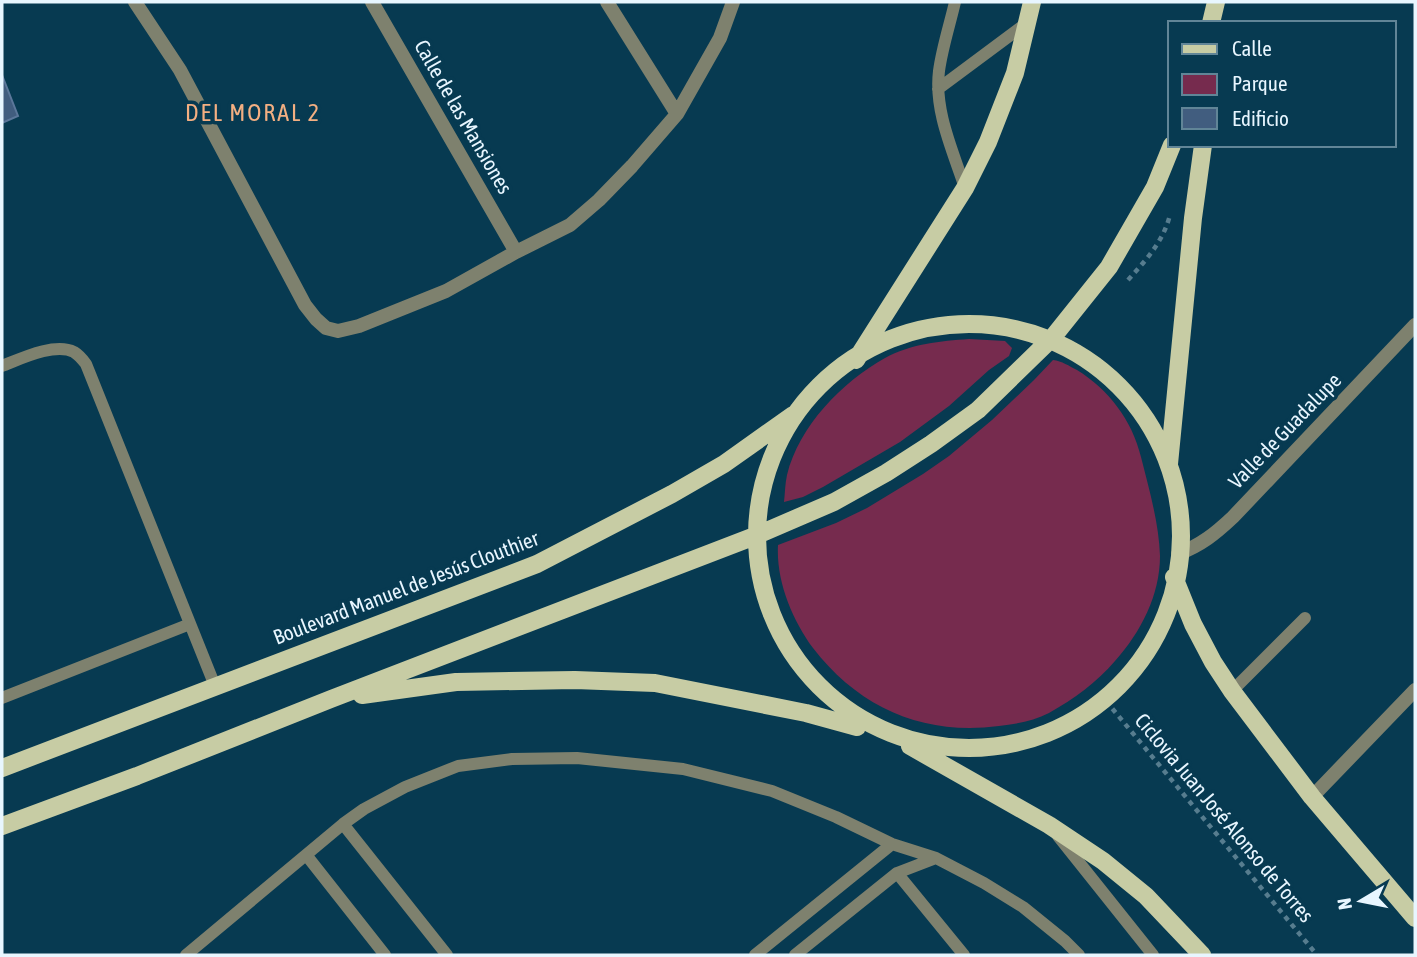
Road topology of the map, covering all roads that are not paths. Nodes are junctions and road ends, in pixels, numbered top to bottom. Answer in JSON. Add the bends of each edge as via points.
{"nodes":[{"id":1,"x":135,"y":2,"type":"edge"},
{"id":2,"x":372,"y":2,"type":"edge"},
{"id":3,"x":607,"y":2,"type":"edge"},
{"id":4,"x":733,"y":2,"type":"edge"},
{"id":5,"x":955,"y":2,"type":"edge"},
{"id":6,"x":1032,"y":2,"type":"edge"},
{"id":7,"x":1216,"y":2,"type":"edge"},
{"id":8,"x":1222,"y":2,"type":"edge"},
{"id":9,"x":1029,"y":21,"type":"junction"},
{"id":10,"x":1211,"y":21,"type":"edge"},
{"id":11,"x":1219,"y":21,"type":"edge"},
{"id":12,"x":938,"y":89,"type":"junction"},
{"id":13,"x":677,"y":114,"type":"junction"},
{"id":14,"x":1171,"y":147,"type":"edge"},
{"id":15,"x":1203,"y":147,"type":"edge"},
{"id":16,"x":965,"y":188,"type":"junction"},
{"id":17,"x":516,"y":252,"type":"junction"},
{"id":18,"x":1415,"y":325,"type":"edge"},
{"id":19,"x":1053,"y":337,"type":"junction"},
{"id":20,"x":853,"y":363,"type":"junction"},
{"id":21,"x":2,"y":366,"type":"edge"},
{"id":22,"x":804,"y":407,"type":"junction"},
{"id":23,"x":1168,"y":474,"type":"junction"},
{"id":24,"x":755,"y":536,"type":"junction"},
{"id":25,"x":1178,"y":555,"type":"junction"},
{"id":26,"x":1174,"y":577,"type":"junction"},
{"id":27,"x":1305,"y":618,"type":"dead end"},
{"id":28,"x":190,"y":624,"type":"junction"},
{"id":29,"x":215,"y":686,"type":"junction"},
{"id":30,"x":1232,"y":691,"type":"junction"},
{"id":31,"x":1415,"y":691,"type":"edge"},
{"id":32,"x":2,"y":698,"type":"edge"},
{"id":33,"x":331,"y":699,"type":"junction"},
{"id":34,"x":881,"y":733,"type":"junction"},
{"id":35,"x":904,"y":742,"type":"junction"},
{"id":36,"x":2,"y":768,"type":"edge"},
{"id":37,"x":1312,"y":797,"type":"junction"},
{"id":38,"x":343,"y":824,"type":"junction"},
{"id":39,"x":1049,"y":825,"type":"junction"},
{"id":40,"x":2,"y":826,"type":"edge"},
{"id":41,"x":892,"y":844,"type":"junction"},
{"id":42,"x":307,"y":856,"type":"junction"},
{"id":43,"x":936,"y":858,"type":"junction"},
{"id":44,"x":897,"y":873,"type":"junction"},
{"id":45,"x":1415,"y":918,"type":"edge"},
{"id":46,"x":186,"y":955,"type":"edge"},
{"id":47,"x":385,"y":955,"type":"edge"},
{"id":48,"x":447,"y":955,"type":"edge"},
{"id":49,"x":755,"y":955,"type":"edge"},
{"id":50,"x":795,"y":955,"type":"edge"},
{"id":51,"x":964,"y":955,"type":"edge"},
{"id":52,"x":1079,"y":955,"type":"edge"},
{"id":53,"x":1153,"y":955,"type":"edge"},
{"id":54,"x":1202,"y":955,"type":"edge"}],
"edges":[{"from":1,"to":17,"type":"street","via":[[180,69],[305,305],[326,328],[338,331],[359,326],[446,291]]},
{"from":2,"to":17,"type":"street","name":"Calle de las Mansiones"},
{"from":3,"to":13,"type":"street"},
{"from":4,"to":13,"type":"street","via":[[720,38]]},
{"from":5,"to":12,"type":"lane"},
{"from":6,"to":9,"type":"main road"},
{"from":7,"to":10,"type":"main road"},
{"from":8,"to":11,"type":"main road"},
{"from":9,"to":12,"type":"lane"},
{"from":9,"to":16,"type":"main road","via":[[1010,85]]},
{"from":12,"to":16,"type":"lane","via":[[940,111]]},
{"from":13,"to":17,"type":"street","via":[[599,200],[570,225]]},
{"from":14,"to":19,"type":"main road","via":[[1155,187],[1109,267]]},
{"from":15,"to":23,"type":"main road"},
{"from":16,"to":20,"type":"main road"},
{"from":18,"to":25,"type":"street","name":"Valle de Guadalupe","via":[[1233,517],[1214,535]]},
{"from":19,"to":20,"type":"main road","via":[[1015,321],[950,325],[900,337]]},
{"from":19,"to":23,"type":"main road","via":[[1095,362],[1141,408],[1156,433]]},
{"from":19,"to":24,"type":"main road","via":[[978,410],[920,451],[834,502]]},
{"from":20,"to":22,"type":"main road"},
{"from":21,"to":28,"type":"lane","via":[[53,349],[77,353],[86,364]]},
{"from":22,"to":24,"type":"main road","via":[[771,457]]},
{"from":22,"to":29,"type":"main road","name":"Boulevard Manuel de Jesús Clouthier","via":[[714,470],[537,564]]},
{"from":23,"to":25,"type":"main road"},
{"from":24,"to":33,"type":"main road"},
{"from":24,"to":34,"type":"main road","via":[[765,591],[782,636],[807,674],[839,709]]},
{"from":25,"to":26,"type":"main road"},
{"from":26,"to":30,"type":"main road","via":[[1193,624]]},
{"from":26,"to":35,"type":"main road","via":[[1158,634],[1127,679],[1106,701],[1077,720],[1048,734],[974,748]]},
{"from":27,"to":30,"type":"lane"},
{"from":28,"to":29,"type":"lane"},
{"from":28,"to":32,"type":"lane"},
{"from":29,"to":36,"type":"main road","name":"Boulevard Manuel de Jesús Clouthier"},
{"from":30,"to":37,"type":"main road"},
{"from":31,"to":37,"type":"street"},
{"from":33,"to":34,"type":"main road","via":[[456,682],[655,683]]},
{"from":33,"to":40,"type":"main road"},
{"from":34,"to":35,"type":"main road"},
{"from":35,"to":39,"type":"main road"},
{"from":37,"to":45,"type":"main road"},
{"from":38,"to":41,"type":"lane","via":[[405,786],[458,766],[577,758],[691,771],[772,791]]},
{"from":38,"to":42,"type":"lane"},
{"from":38,"to":48,"type":"lane"},
{"from":39,"to":53,"type":"lane"},
{"from":39,"to":54,"type":"main road","via":[[1146,896]]},
{"from":41,"to":43,"type":"lane"},
{"from":41,"to":49,"type":"lane"},
{"from":42,"to":46,"type":"lane"},
{"from":42,"to":47,"type":"lane"},
{"from":43,"to":44,"type":"lane"},
{"from":43,"to":52,"type":"lane","via":[[1023,907]]},
{"from":44,"to":50,"type":"lane"},
{"from":44,"to":51,"type":"lane"}]}
